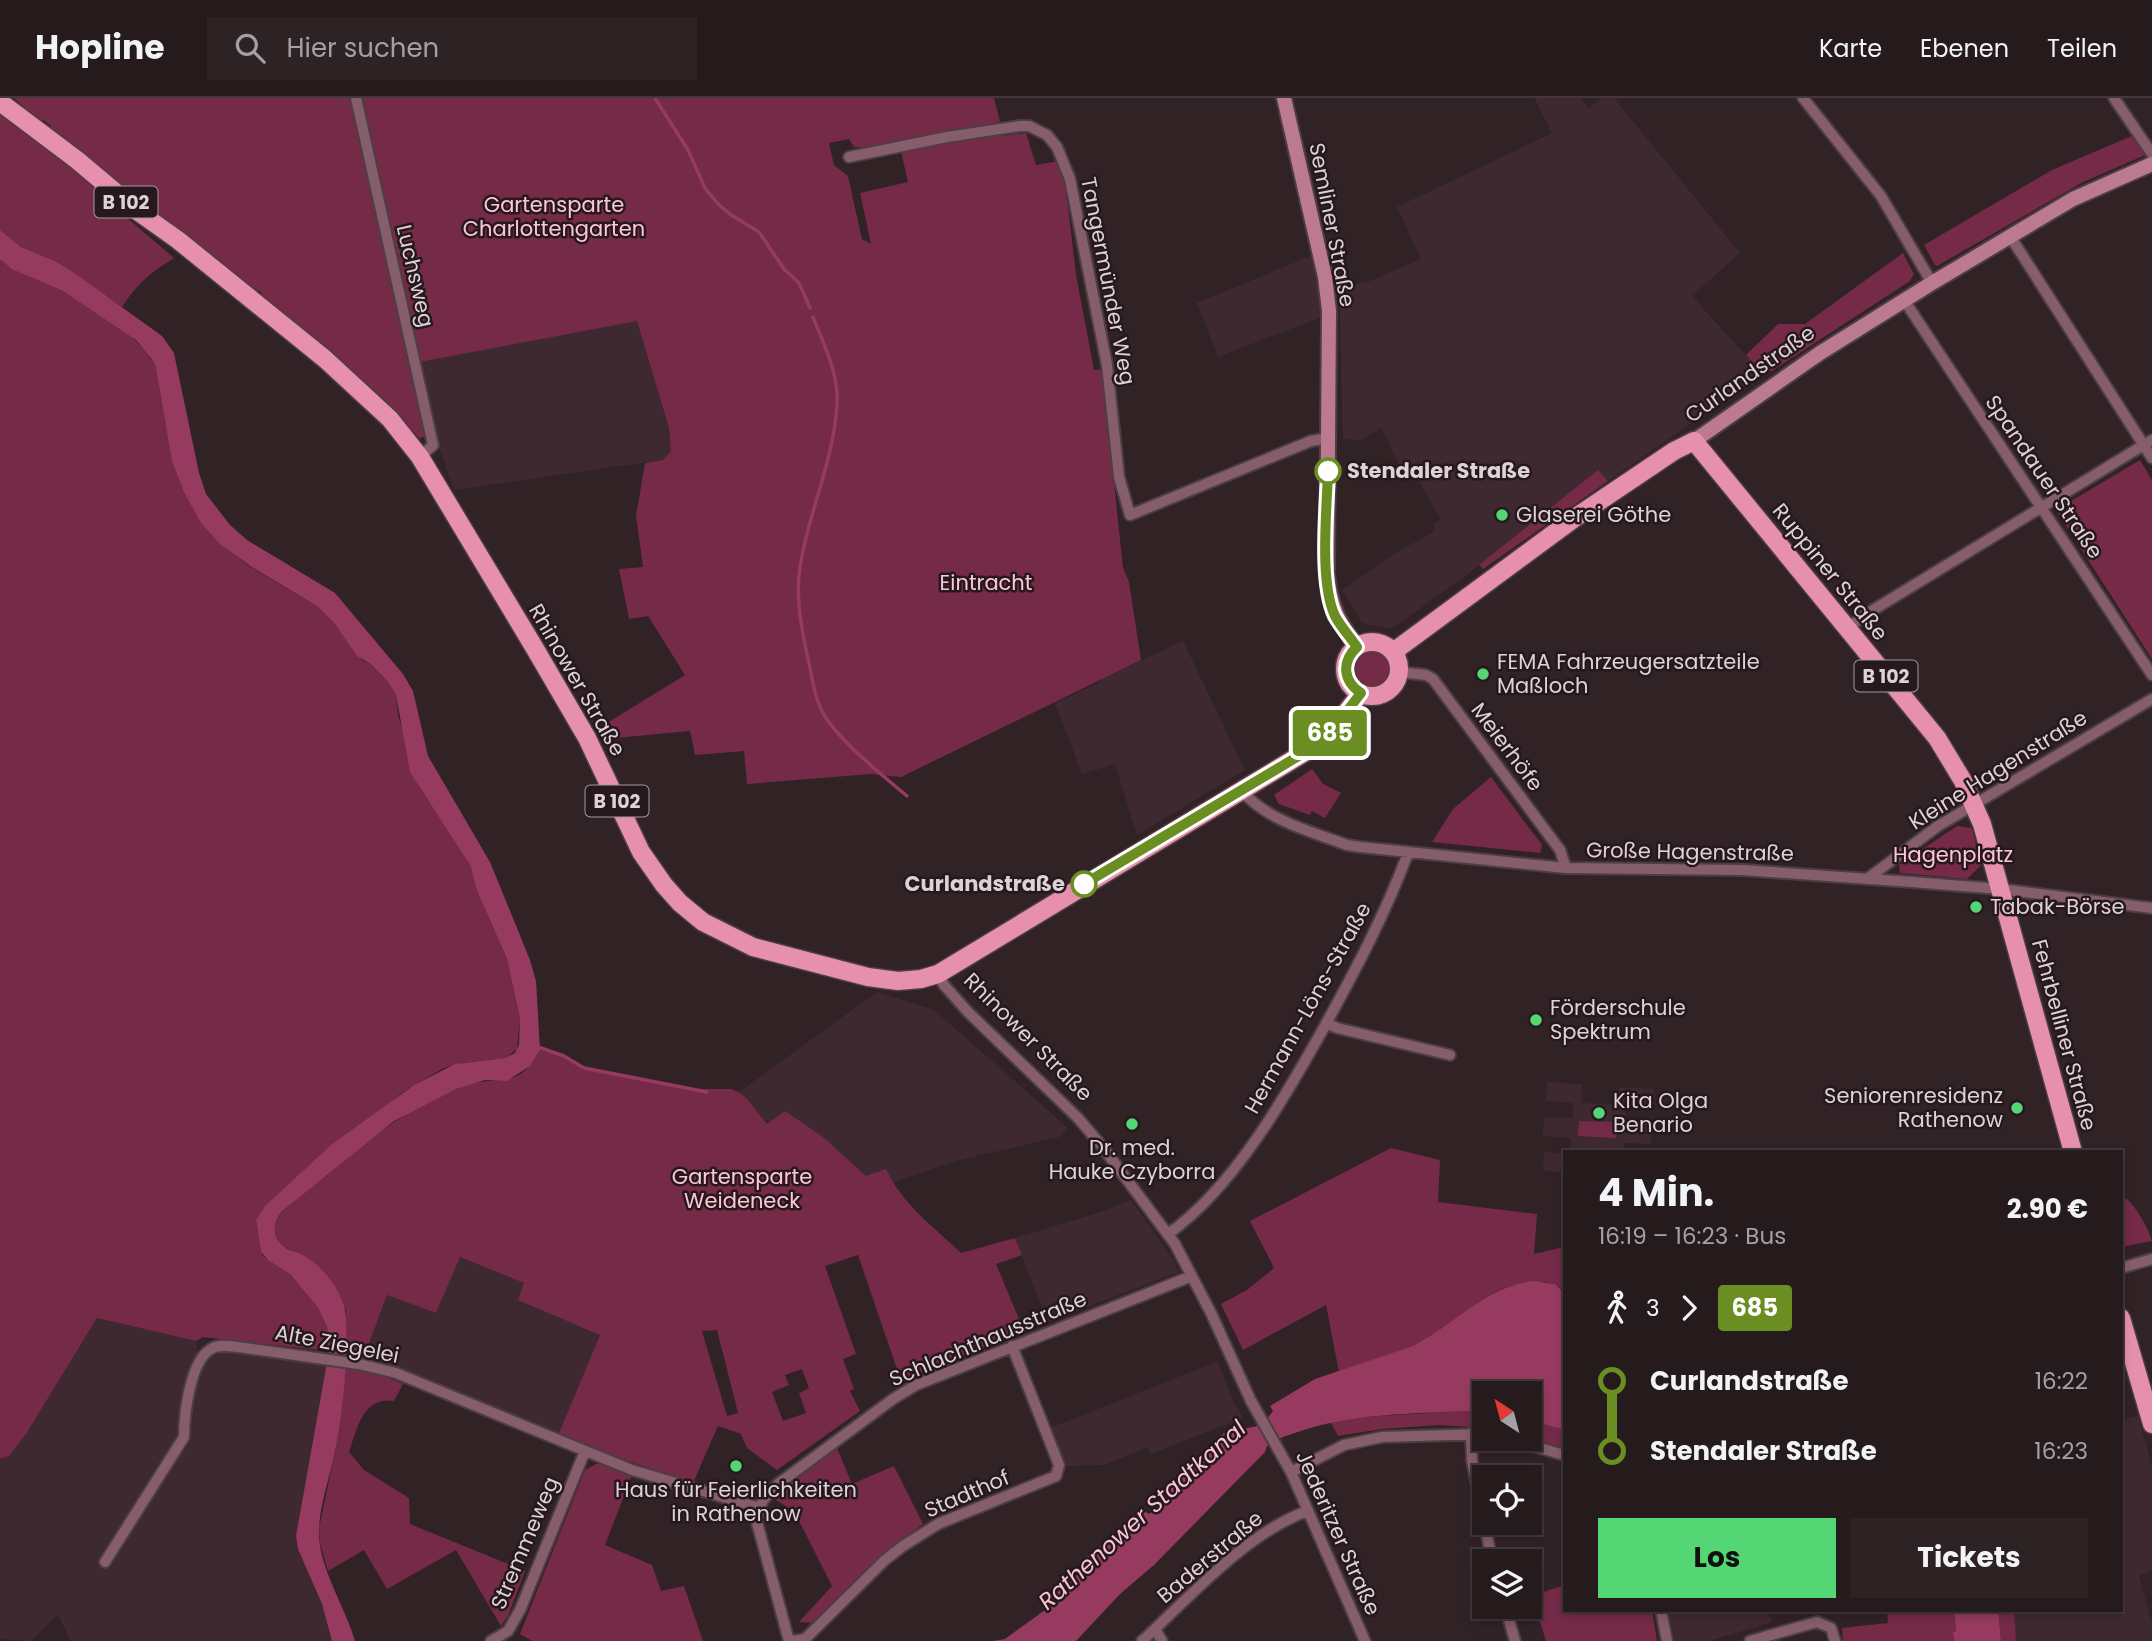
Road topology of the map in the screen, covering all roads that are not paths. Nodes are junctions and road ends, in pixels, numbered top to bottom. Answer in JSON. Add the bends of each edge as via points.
{"nodes":[{"id":1,"x":356,"y":98,"type":"edge"},
{"id":2,"x":1284,"y":98,"type":"edge"},
{"id":3,"x":1803,"y":98,"type":"edge"},
{"id":4,"x":2114,"y":98,"type":"edge"},
{"id":5,"x":0,"y":102,"type":"edge"},
{"id":6,"x":2152,"y":154,"type":"edge"},
{"id":7,"x":849,"y":157,"type":"dead end"},
{"id":8,"x":2152,"y":164,"type":"edge"},
{"id":9,"x":2010,"y":236,"type":"junction"},
{"id":10,"x":1932,"y":283,"type":"junction"},
{"id":11,"x":1903,"y":300,"type":"junction"},
{"id":12,"x":1329,"y":438,"type":"junction"},
{"id":13,"x":1694,"y":440,"type":"junction"},
{"id":14,"x":2148,"y":442,"type":"edge"},
{"id":15,"x":420,"y":457,"type":"junction"},
{"id":16,"x":2152,"y":458,"type":"edge"},
{"id":17,"x":2042,"y":507,"type":"junction"},
{"id":18,"x":1847,"y":628,"type":"junction"},
{"id":19,"x":1357,"y":647,"type":"junction"},
{"id":20,"x":1393,"y":652,"type":"junction"},
{"id":21,"x":1399,"y":672,"type":"junction"},
{"id":22,"x":2152,"y":675,"type":"edge"},
{"id":23,"x":1361,"y":693,"type":"junction"},
{"id":24,"x":2152,"y":699,"type":"edge"},
{"id":25,"x":1242,"y":791,"type":"junction"},
{"id":26,"x":1975,"y":804,"type":"junction"},
{"id":27,"x":1408,"y":852,"type":"junction"},
{"id":28,"x":1566,"y":868,"type":"junction"},
{"id":29,"x":1867,"y":879,"type":"junction"},
{"id":30,"x":2000,"y":889,"type":"junction"},
{"id":31,"x":2152,"y":908,"type":"edge"},
{"id":32,"x":938,"y":974,"type":"junction"},
{"id":33,"x":1326,"y":1023,"type":"junction"},
{"id":34,"x":1450,"y":1055,"type":"dead end"},
{"id":35,"x":2072,"y":1150,"type":"edge"},
{"id":36,"x":1168,"y":1234,"type":"junction"},
{"id":37,"x":2152,"y":1259,"type":"edge"},
{"id":38,"x":2123,"y":1267,"type":"edge"},
{"id":39,"x":1192,"y":1276,"type":"junction"},
{"id":40,"x":2123,"y":1325,"type":"edge"},
{"id":41,"x":1012,"y":1346,"type":"junction"},
{"id":42,"x":1262,"y":1422,"type":"joint"},
{"id":43,"x":2152,"y":1424,"type":"edge"},
{"id":44,"x":1471,"y":1433,"type":"joint"},
{"id":45,"x":1542,"y":1449,"type":"edge"},
{"id":46,"x":585,"y":1451,"type":"junction"},
{"id":47,"x":1563,"y":1455,"type":"edge"},
{"id":48,"x":1291,"y":1472,"type":"junction"},
{"id":49,"x":760,"y":1508,"type":"junction"},
{"id":50,"x":1307,"y":1511,"type":"junction"},
{"id":51,"x":1490,"y":1549,"type":"edge"},
{"id":52,"x":105,"y":1563,"type":"dead end"},
{"id":53,"x":1661,"y":1612,"type":"edge"},
{"id":54,"x":1509,"y":1619,"type":"edge"},
{"id":55,"x":1155,"y":1629,"type":"junction"},
{"id":56,"x":491,"y":1641,"type":"edge"},
{"id":57,"x":791,"y":1641,"type":"edge"},
{"id":58,"x":1142,"y":1641,"type":"edge"},
{"id":59,"x":1163,"y":1641,"type":"edge"},
{"id":60,"x":1365,"y":1641,"type":"edge"},
{"id":61,"x":1515,"y":1641,"type":"edge"},
{"id":62,"x":1667,"y":1641,"type":"edge"},
{"id":63,"x":1751,"y":1641,"type":"edge"},
{"id":64,"x":1835,"y":1641,"type":"edge"}],
"edges":[{"from":1,"to":15,"type":"street","name":"Luchsweg","via":[[433,445]]},
{"from":2,"to":12,"type":"street","name":"Semliner Straße","via":[[1326,289]]},
{"from":3,"to":10,"type":"street","via":[[1881,196]]},
{"from":4,"to":6,"type":"street"},
{"from":5,"to":15,"type":"main road","name":"Rhinower Straße","number":"B 102","via":[[325,359],[373,400]]},
{"from":7,"to":12,"type":"street","name":"Tangermünder Weg","via":[[1020,126],[1047,135],[1070,179],[1079,218],[1109,376],[1119,477],[1130,515],[1311,441]]},
{"from":8,"to":9,"type":"street","name":"Curlandstraße","via":[[2073,199]]},
{"from":9,"to":10,"type":"street","name":"Curlandstraße"},
{"from":9,"to":14,"type":"street"},
{"from":10,"to":11,"type":"street","name":"Curlandstraße"},
{"from":11,"to":13,"type":"street","name":"Curlandstraße"},
{"from":11,"to":17,"type":"street","name":"Spandauer Straße"},
{"from":12,"to":19,"type":"street","name":"Semliner Straße","via":[[1329,597],[1335,616]]},
{"from":13,"to":18,"type":"main road","name":"Ruppiner Straße","number":"B 102"},
{"from":13,"to":20,"type":"main road","name":"Curlandstraße","via":[[1576,517]]},
{"from":14,"to":16,"type":"street"},
{"from":14,"to":17,"type":"street"},
{"from":15,"to":32,"type":"main road","name":"Rhinower Straße","number":"B 102","via":[[587,738],[641,852],[680,903],[703,922],[753,947],[868,977],[898,981]]},
{"from":17,"to":18,"type":"street"},
{"from":17,"to":22,"type":"street","name":"Spandauer Straße"},
{"from":18,"to":26,"type":"main road","name":"Ruppiner Straße","number":"B 102","via":[[1937,738]]},
{"from":19,"to":20,"type":"main road","via":[[1376,642]]},
{"from":19,"to":23,"type":"main road","via":[[1347,660],[1346,671]]},
{"from":20,"to":21,"type":"main road"},
{"from":21,"to":23,"type":"main road","via":[[1385,692]]},
{"from":21,"to":28,"type":"street","name":"Meierhöfe","via":[[1433,679],[1560,850]]},
{"from":23,"to":25,"type":"main road","number":"B 102","via":[[1330,733]]},
{"from":24,"to":26,"type":"street","name":"Kleine Hagenstraße"},
{"from":25,"to":27,"type":"street","name":"Große Hagenstraße","via":[[1267,814],[1347,845]]},
{"from":25,"to":32,"type":"main road","number":"B 102"},
{"from":26,"to":29,"type":"street","name":"Kleine Hagenstraße"},
{"from":26,"to":30,"type":"main road","number":"B 102"},
{"from":27,"to":28,"type":"street","name":"Große Hagenstraße"},
{"from":27,"to":33,"type":"street","name":"Hermann-Löns-Straße","via":[[1383,913]]},
{"from":28,"to":29,"type":"street","name":"Große Hagenstraße","via":[[1743,870]]},
{"from":29,"to":30,"type":"street","name":"Große Hagenstraße"},
{"from":30,"to":31,"type":"street","name":"Große Hagenstraße"},
{"from":30,"to":35,"type":"main road","name":"Fehrbelliner Straße","number":"B 102"},
{"from":32,"to":36,"type":"street","name":"Rhinower Straße","via":[[968,1012],[1078,1118]]},
{"from":33,"to":34,"type":"street"},
{"from":33,"to":36,"type":"street","name":"Hermann-Löns-Straße","via":[[1251,1146]]},
{"from":36,"to":39,"type":"street","name":"Rhinower Straße"},
{"from":37,"to":38,"type":"street"},
{"from":39,"to":41,"type":"street","name":"Schlachthausstraße"},
{"from":39,"to":42,"type":"street","name":"Rhinower Straße"},
{"from":40,"to":43,"type":"main road"},
{"from":41,"to":49,"type":"street","name":"Schlachthausstraße","via":[[892,1399],[778,1484]]},
{"from":41,"to":57,"type":"street","name":"Stadthof","via":[[1059,1465],[1056,1476],[938,1524],[885,1560],[805,1639]]},
{"from":42,"to":48,"type":"street","name":"Jederitzer Straße"},
{"from":44,"to":48,"type":"street","via":[[1382,1437],[1344,1445]]},
{"from":44,"to":51,"type":"street"},
{"from":45,"to":47,"type":"street"},
{"from":46,"to":49,"type":"street","name":"Alte Ziegelei","via":[[632,1470]]},
{"from":46,"to":52,"type":"street","name":"Alte Ziegelei","via":[[407,1377],[359,1364],[216,1346],[198,1364],[184,1412],[184,1437]]},
{"from":46,"to":56,"type":"street","name":"Stremmeweg","via":[[520,1610],[508,1631]]},
{"from":48,"to":50,"type":"street","name":"Jederitzer Straße"},
{"from":49,"to":57,"type":"street","via":[[758,1530]]},
{"from":50,"to":55,"type":"street","name":"Baderstraße","via":[[1262,1534]]},
{"from":50,"to":60,"type":"street","name":"Jederitzer Straße"},
{"from":53,"to":62,"type":"street"},
{"from":54,"to":61,"type":"street"},
{"from":55,"to":58,"type":"street","name":"Baderstraße"},
{"from":55,"to":59,"type":"street"},
{"from":63,"to":64,"type":"street","via":[[1817,1622],[1831,1628]]}]}
